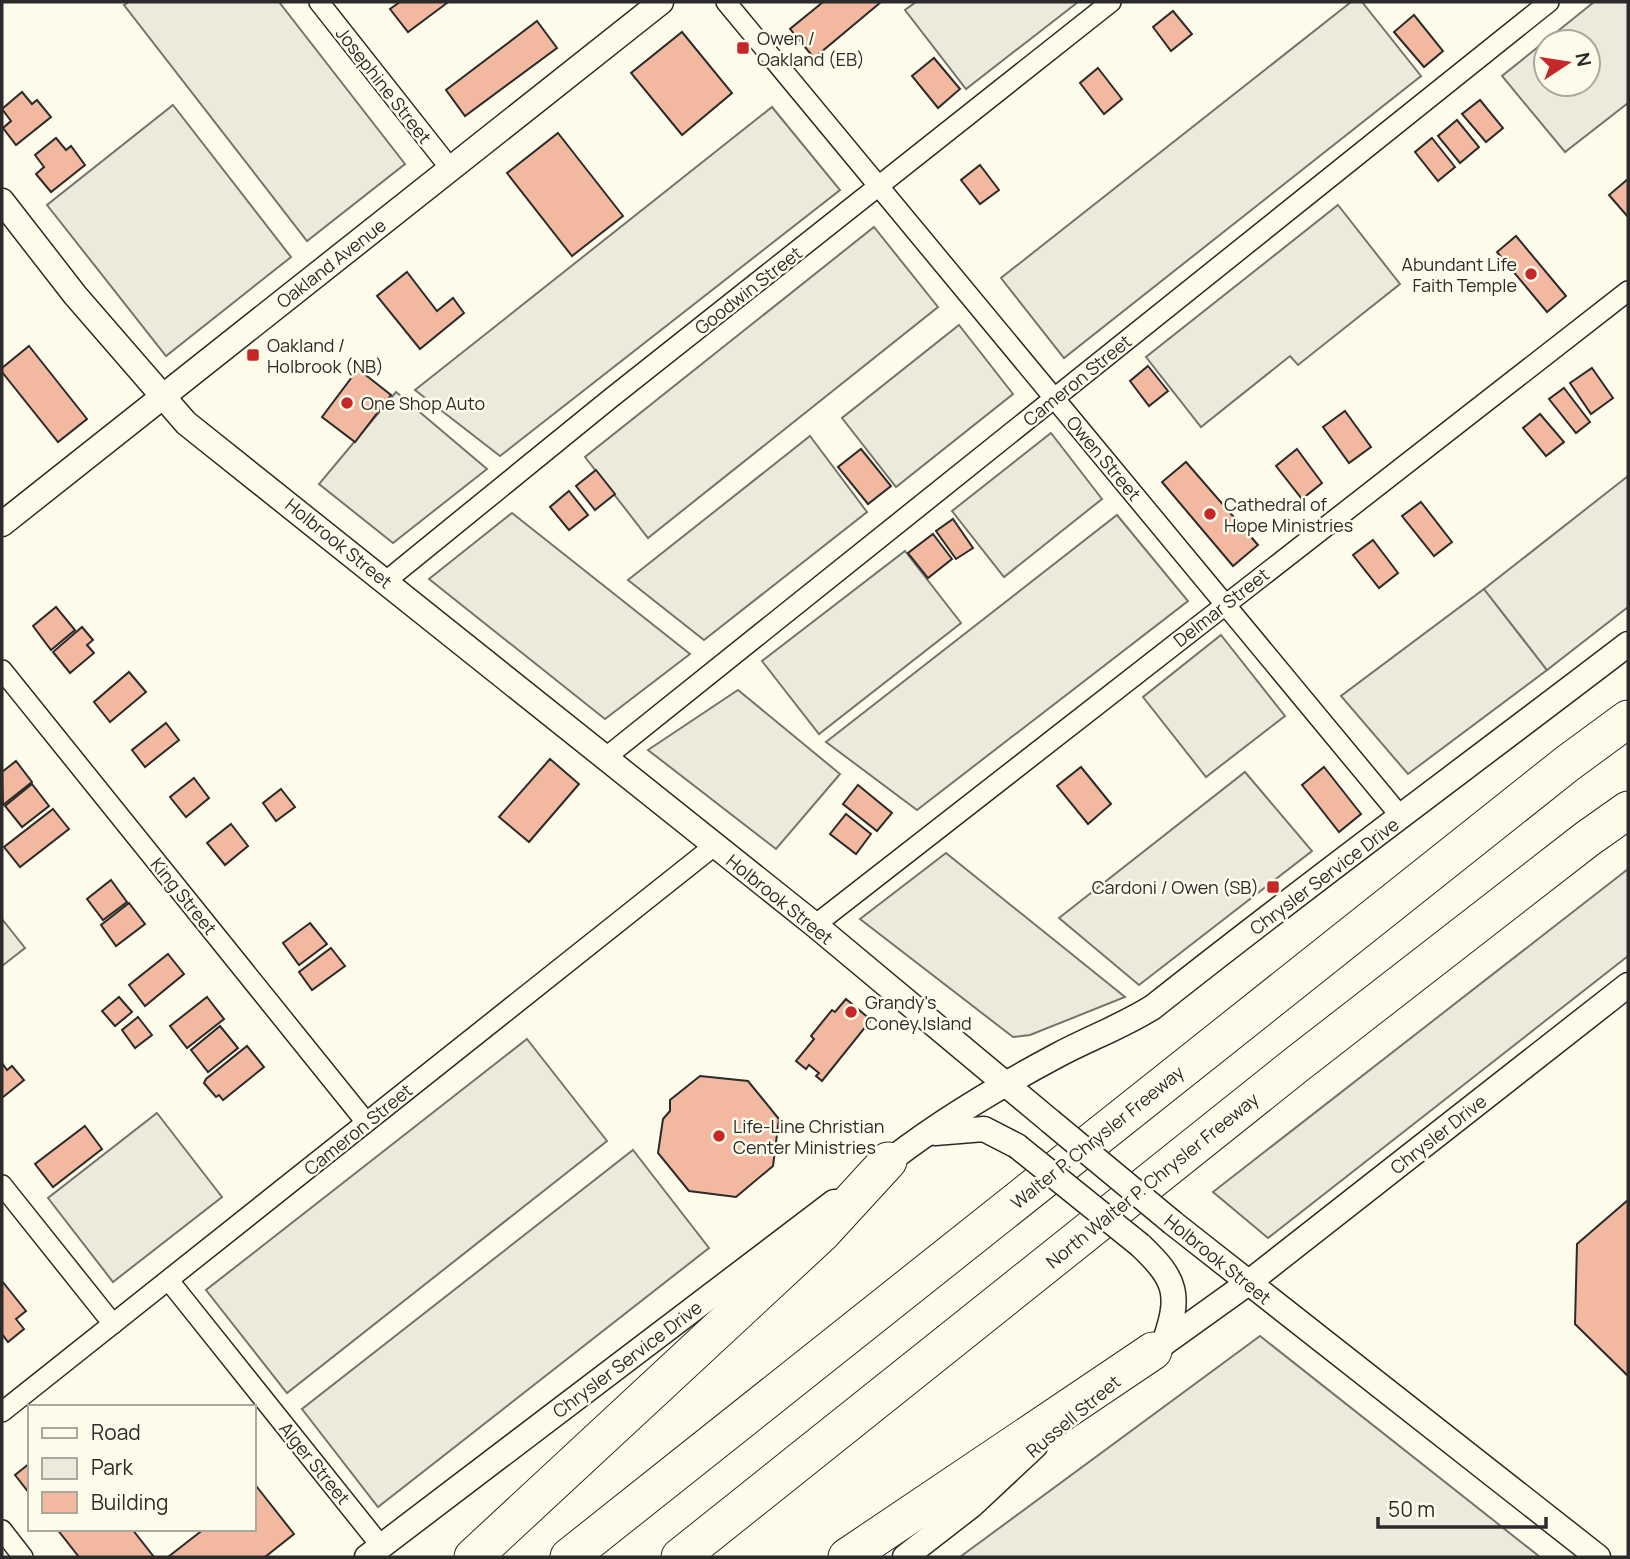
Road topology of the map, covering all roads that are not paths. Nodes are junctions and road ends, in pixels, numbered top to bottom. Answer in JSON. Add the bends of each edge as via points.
{"nodes":[{"id":1,"x":319,"y":2,"type":"edge"},
{"id":2,"x":661,"y":2,"type":"edge"},
{"id":3,"x":726,"y":2,"type":"edge"},
{"id":4,"x":1111,"y":2,"type":"edge"},
{"id":5,"x":1549,"y":2,"type":"edge"},
{"id":6,"x":450,"y":168,"type":"junction"},
{"id":7,"x":879,"y":186,"type":"junction"},
{"id":8,"x":2,"y":201,"type":"edge"},
{"id":9,"x":1628,"y":290,"type":"edge"},
{"id":10,"x":162,"y":398,"type":"junction"},
{"id":11,"x":1055,"y":399,"type":"junction"},
{"id":12,"x":2,"y":524,"type":"edge"},
{"id":13,"x":386,"y":581,"type":"junction"},
{"id":14,"x":1225,"y":604,"type":"junction"},
{"id":15,"x":1628,"y":644,"type":"edge"},
{"id":16,"x":2,"y":670,"type":"edge"},
{"id":17,"x":1628,"y":719,"type":"edge"},
{"id":18,"x":604,"y":758,"type":"junction"},
{"id":19,"x":1628,"y":810,"type":"edge"},
{"id":20,"x":1402,"y":818,"type":"junction"},
{"id":21,"x":714,"y":846,"type":"junction"},
{"id":22,"x":815,"y":925,"type":"junction"},
{"id":23,"x":1628,"y":985,"type":"edge"},
{"id":24,"x":1005,"y":1085,"type":"junction"},
{"id":25,"x":366,"y":1122,"type":"junction"},
{"id":26,"x":929,"y":1134,"type":"junction"},
{"id":27,"x":893,"y":1158,"type":"junction"},
{"id":28,"x":2,"y":1185,"type":"edge"},
{"id":29,"x":170,"y":1282,"type":"junction"},
{"id":30,"x":1248,"y":1283,"type":"junction"},
{"id":31,"x":113,"y":1324,"type":"junction"},
{"id":32,"x":1159,"y":1346,"type":"junction"},
{"id":33,"x":2,"y":1412,"type":"edge"},
{"id":34,"x":2,"y":1530,"type":"edge"},
{"id":35,"x":374,"y":1552,"type":"edge"},
{"id":36,"x":23,"y":1557,"type":"edge"},
{"id":37,"x":473,"y":1557,"type":"edge"},
{"id":38,"x":569,"y":1557,"type":"edge"},
{"id":39,"x":680,"y":1557,"type":"edge"},
{"id":40,"x":847,"y":1557,"type":"edge"},
{"id":41,"x":905,"y":1557,"type":"edge"},
{"id":42,"x":1598,"y":1557,"type":"edge"}],
"edges":[{"from":1,"to":6,"type":"street","name":"Josephine Street"},
{"from":2,"to":6,"type":"street","name":"Oakland Avenue"},
{"from":3,"to":7,"type":"street","name":"Owen Street"},
{"from":4,"to":7,"type":"street","name":"Goodwin Street"},
{"from":5,"to":11,"type":"street","name":"Cameron Street"},
{"from":6,"to":10,"type":"street","name":"Oakland Avenue"},
{"from":7,"to":11,"type":"street","name":"Owen Street"},
{"from":7,"to":13,"type":"street","name":"Goodwin Street"},
{"from":8,"to":10,"type":"street","name":"Holbrook Street"},
{"from":9,"to":14,"type":"street","name":"Delmar Street"},
{"from":10,"to":12,"type":"street","name":"Oakland Avenue"},
{"from":10,"to":13,"type":"street","name":"Holbrook Street","via":[[186,423]]},
{"from":11,"to":14,"type":"street","name":"Owen Street"},
{"from":11,"to":18,"type":"street","name":"Cameron Street"},
{"from":13,"to":18,"type":"street","name":"Holbrook Street"},
{"from":14,"to":20,"type":"street","name":"Owen Street"},
{"from":14,"to":22,"type":"street","name":"Delmar Street"},
{"from":15,"to":20,"type":"street","name":"Chrysler Service Drive"},
{"from":16,"to":25,"type":"street","name":"King Street"},
{"from":17,"to":38,"type":"highway","name":"Walter P. Chrysler Freeway"},
{"from":18,"to":21,"type":"street","name":"Holbrook Street"},
{"from":19,"to":39,"type":"highway","name":"North Walter P. Chrysler Freeway","via":[[1296,1065]]},
{"from":20,"to":24,"type":"street","name":"Chrysler Service Drive","via":[[1284,903],[1153,1007]]},
{"from":21,"to":22,"type":"street","name":"Holbrook Street"},
{"from":21,"to":25,"type":"street","name":"Cameron Street"},
{"from":22,"to":24,"type":"street","name":"Holbrook Street"},
{"from":23,"to":30,"type":"street","name":"Chrysler Drive"},
{"from":24,"to":26,"type":"street","name":"Chrysler Service Drive"},
{"from":24,"to":30,"type":"street","name":"Holbrook Street","bridge":true},
{"from":25,"to":29,"type":"street","name":"Cameron Street"},
{"from":26,"to":27,"type":"street","name":"Chrysler Service Drive"},
{"from":26,"to":32,"type":"street","bridge":true,"via":[[985,1129],[1017,1146],[1140,1245],[1160,1264],[1170,1282],[1176,1310]]},
{"from":27,"to":35,"type":"street","name":"Chrysler Service Drive"},
{"from":27,"to":37,"type":"highway","via":[[821,1234]]},
{"from":28,"to":31,"type":"street"},
{"from":29,"to":31,"type":"street","name":"Cameron Street"},
{"from":29,"to":35,"type":"street","name":"Alger Street"},
{"from":30,"to":32,"type":"street","name":"Russell Street"},
{"from":30,"to":42,"type":"street","name":"Holbrook Street"},
{"from":31,"to":33,"type":"street","name":"Cameron Street"},
{"from":32,"to":40,"type":"highway"},
{"from":32,"to":41,"type":"street","name":"Russell Street","via":[[1059,1424],[972,1504]]},
{"from":34,"to":36,"type":"street"}]}
